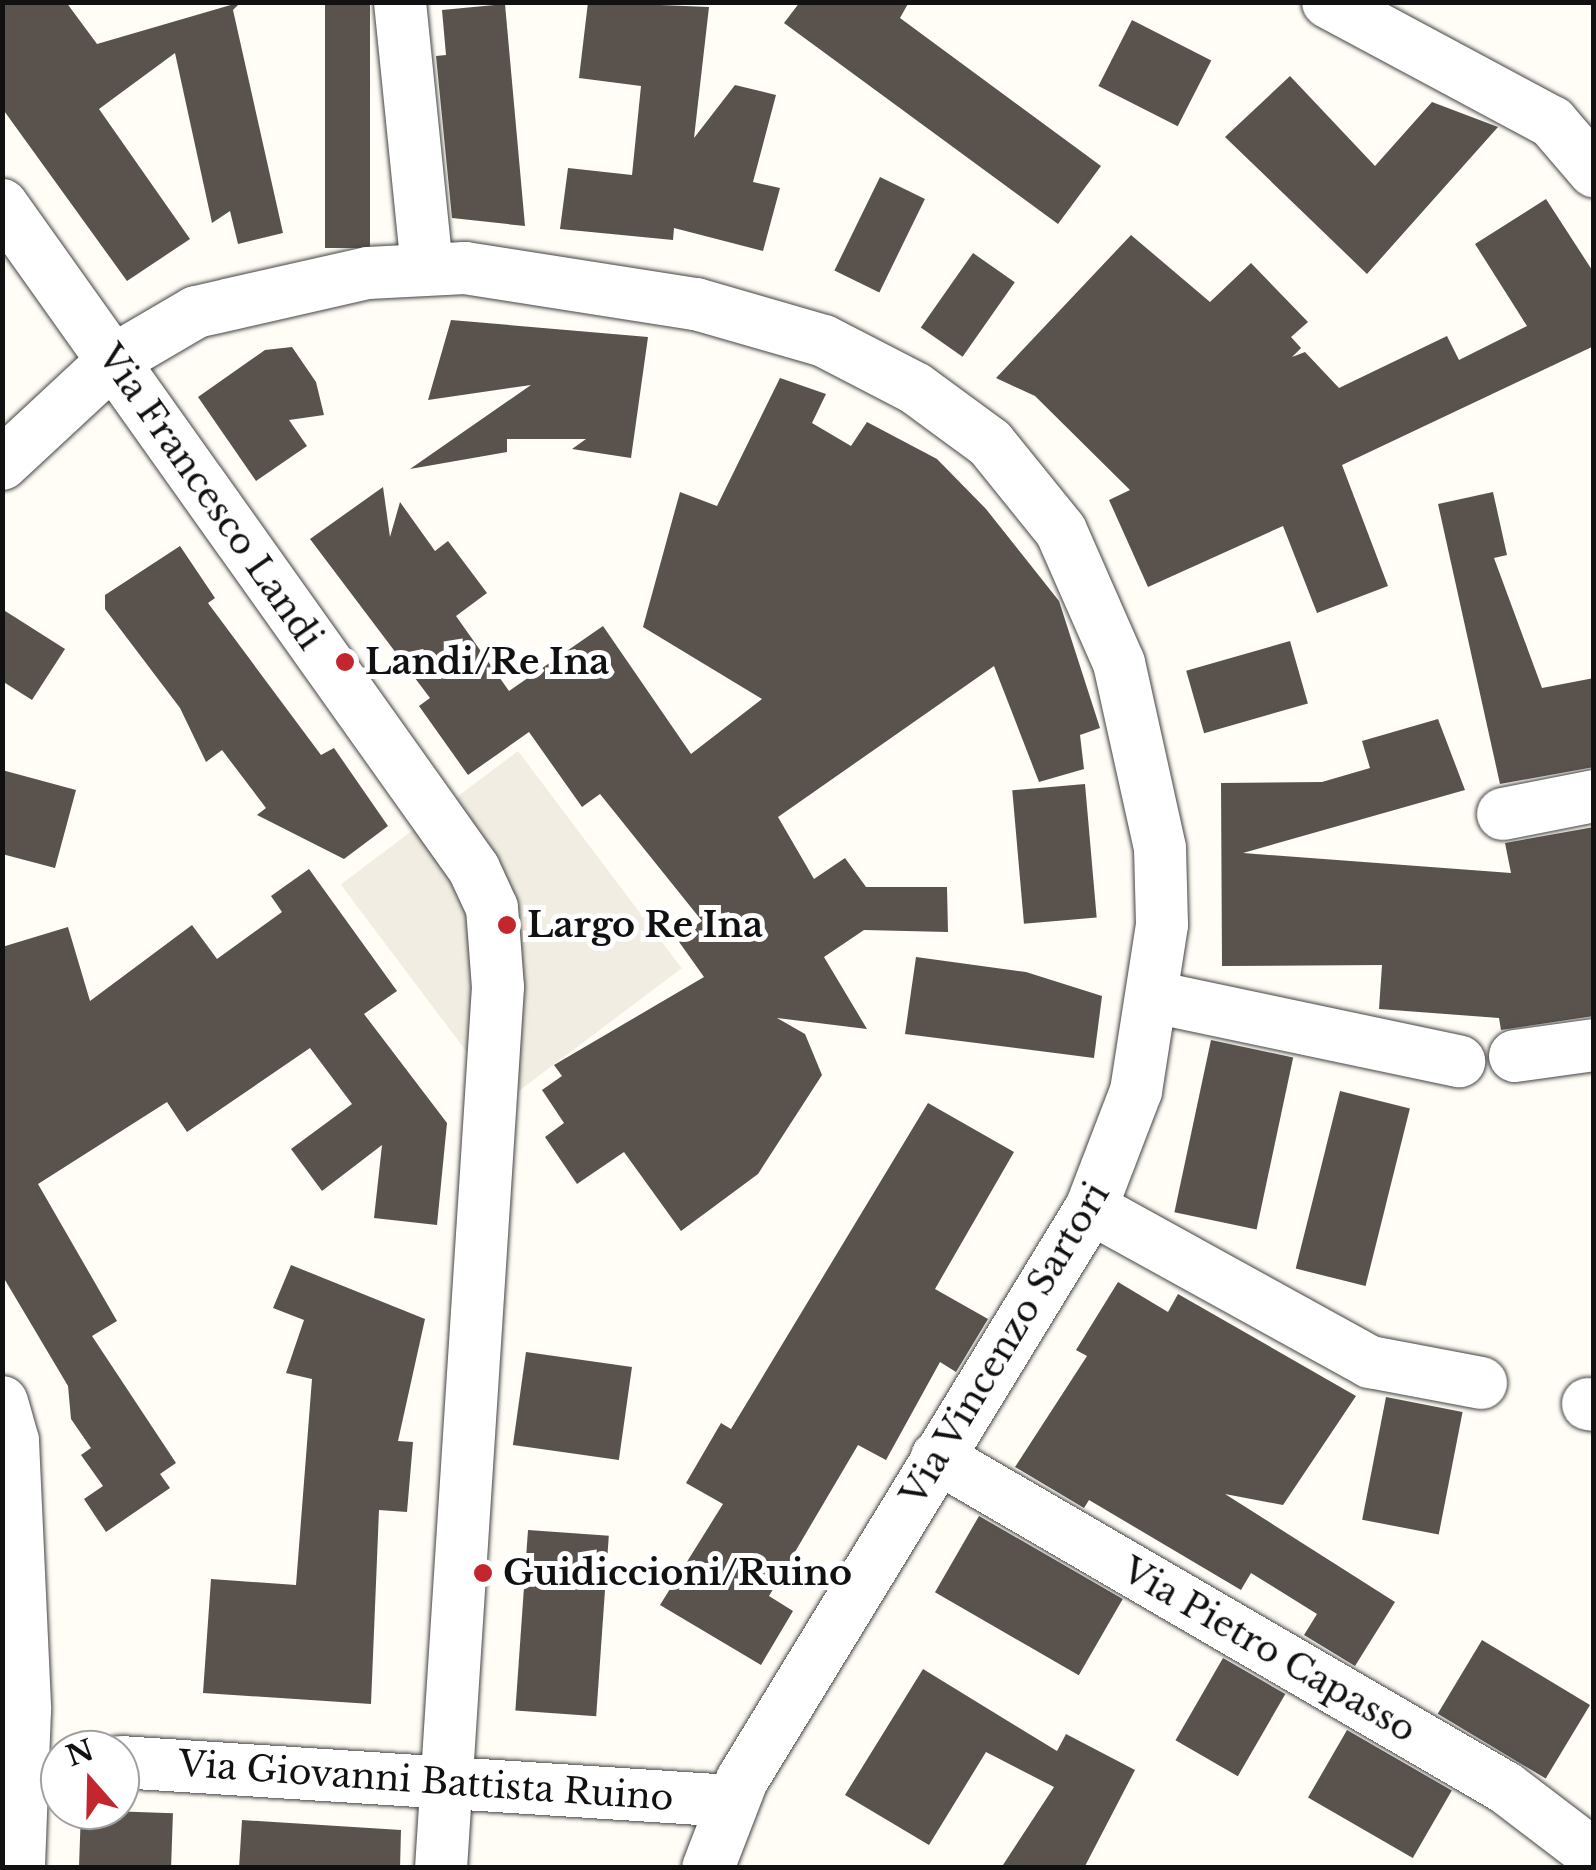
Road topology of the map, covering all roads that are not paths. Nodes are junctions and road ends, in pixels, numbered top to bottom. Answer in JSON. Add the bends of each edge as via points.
{"nodes":[{"id":1,"x":400,"y":2,"type":"edge"},
{"id":2,"x":1328,"y":2,"type":"edge"},
{"id":3,"x":1594,"y":171,"type":"edge"},
{"id":4,"x":2,"y":205,"type":"edge"},
{"id":5,"x":427,"y":267,"type":"junction"},
{"id":6,"x":114,"y":360,"type":"junction"},
{"id":7,"x":2,"y":464,"type":"edge"},
{"id":8,"x":1594,"y":796,"type":"edge"},
{"id":9,"x":1503,"y":814,"type":"dead end"},
{"id":10,"x":1154,"y":997,"type":"junction"},
{"id":11,"x":1594,"y":1045,"type":"edge"},
{"id":12,"x":1515,"y":1056,"type":"dead end"},
{"id":13,"x":1459,"y":1061,"type":"dead end"},
{"id":14,"x":1091,"y":1208,"type":"junction"},
{"id":15,"x":1481,"y":1383,"type":"dead end"},
{"id":16,"x":2,"y":1402,"type":"edge"},
{"id":17,"x":937,"y":1457,"type":"junction"},
{"id":18,"x":40,"y":1735,"type":"edge"},
{"id":19,"x":140,"y":1763,"type":"edge"},
{"id":20,"x":40,"y":1768,"type":"edge"},
{"id":21,"x":446,"y":1780,"type":"junction"},
{"id":22,"x":732,"y":1801,"type":"junction"},
{"id":23,"x":1594,"y":1855,"type":"edge"},
{"id":24,"x":19,"y":1868,"type":"edge"},
{"id":25,"x":441,"y":1868,"type":"edge"},
{"id":26,"x":708,"y":1868,"type":"edge"}],
"edges":[{"from":1,"to":5,"type":"street"},
{"from":2,"to":3,"type":"street","via":[[1552,122]]},
{"from":4,"to":6,"type":"street","name":"Via Francesco Landi"},
{"from":5,"to":6,"type":"street","name":"Via Vincenzo Sartori","via":[[232,300]]},
{"from":5,"to":10,"type":"street","name":"Via Vincenzo Sartori","via":[[656,296],[789,328],[915,388],[990,443],[1061,531],[1128,692],[1163,876]]},
{"from":6,"to":7,"type":"street","name":"Via Vincenzo Sartori"},
{"from":6,"to":21,"type":"street","name":"Via Francesco Landi","via":[[484,886],[496,928]]},
{"from":8,"to":9,"type":"street"},
{"from":10,"to":13,"type":"street"},
{"from":10,"to":14,"type":"street","name":"Via Vincenzo Sartori","via":[[1136,1091]]},
{"from":11,"to":12,"type":"street"},
{"from":14,"to":15,"type":"street","via":[[1370,1362]]},
{"from":14,"to":17,"type":"street","name":"Via Vincenzo Sartori"},
{"from":16,"to":18,"type":"street","via":[[14,1442]]},
{"from":17,"to":22,"type":"street","name":"Via Vincenzo Sartori"},
{"from":17,"to":23,"type":"street","name":"Via Pietro Capasso","via":[[1517,1795]]},
{"from":19,"to":21,"type":"street","name":"Via Giovanni Battista Ruino"},
{"from":20,"to":24,"type":"street"},
{"from":21,"to":22,"type":"street","name":"Via Giovanni Battista Ruino"},
{"from":21,"to":25,"type":"street"},
{"from":22,"to":26,"type":"street","name":"Via Vincenzo Sartori"}]}
